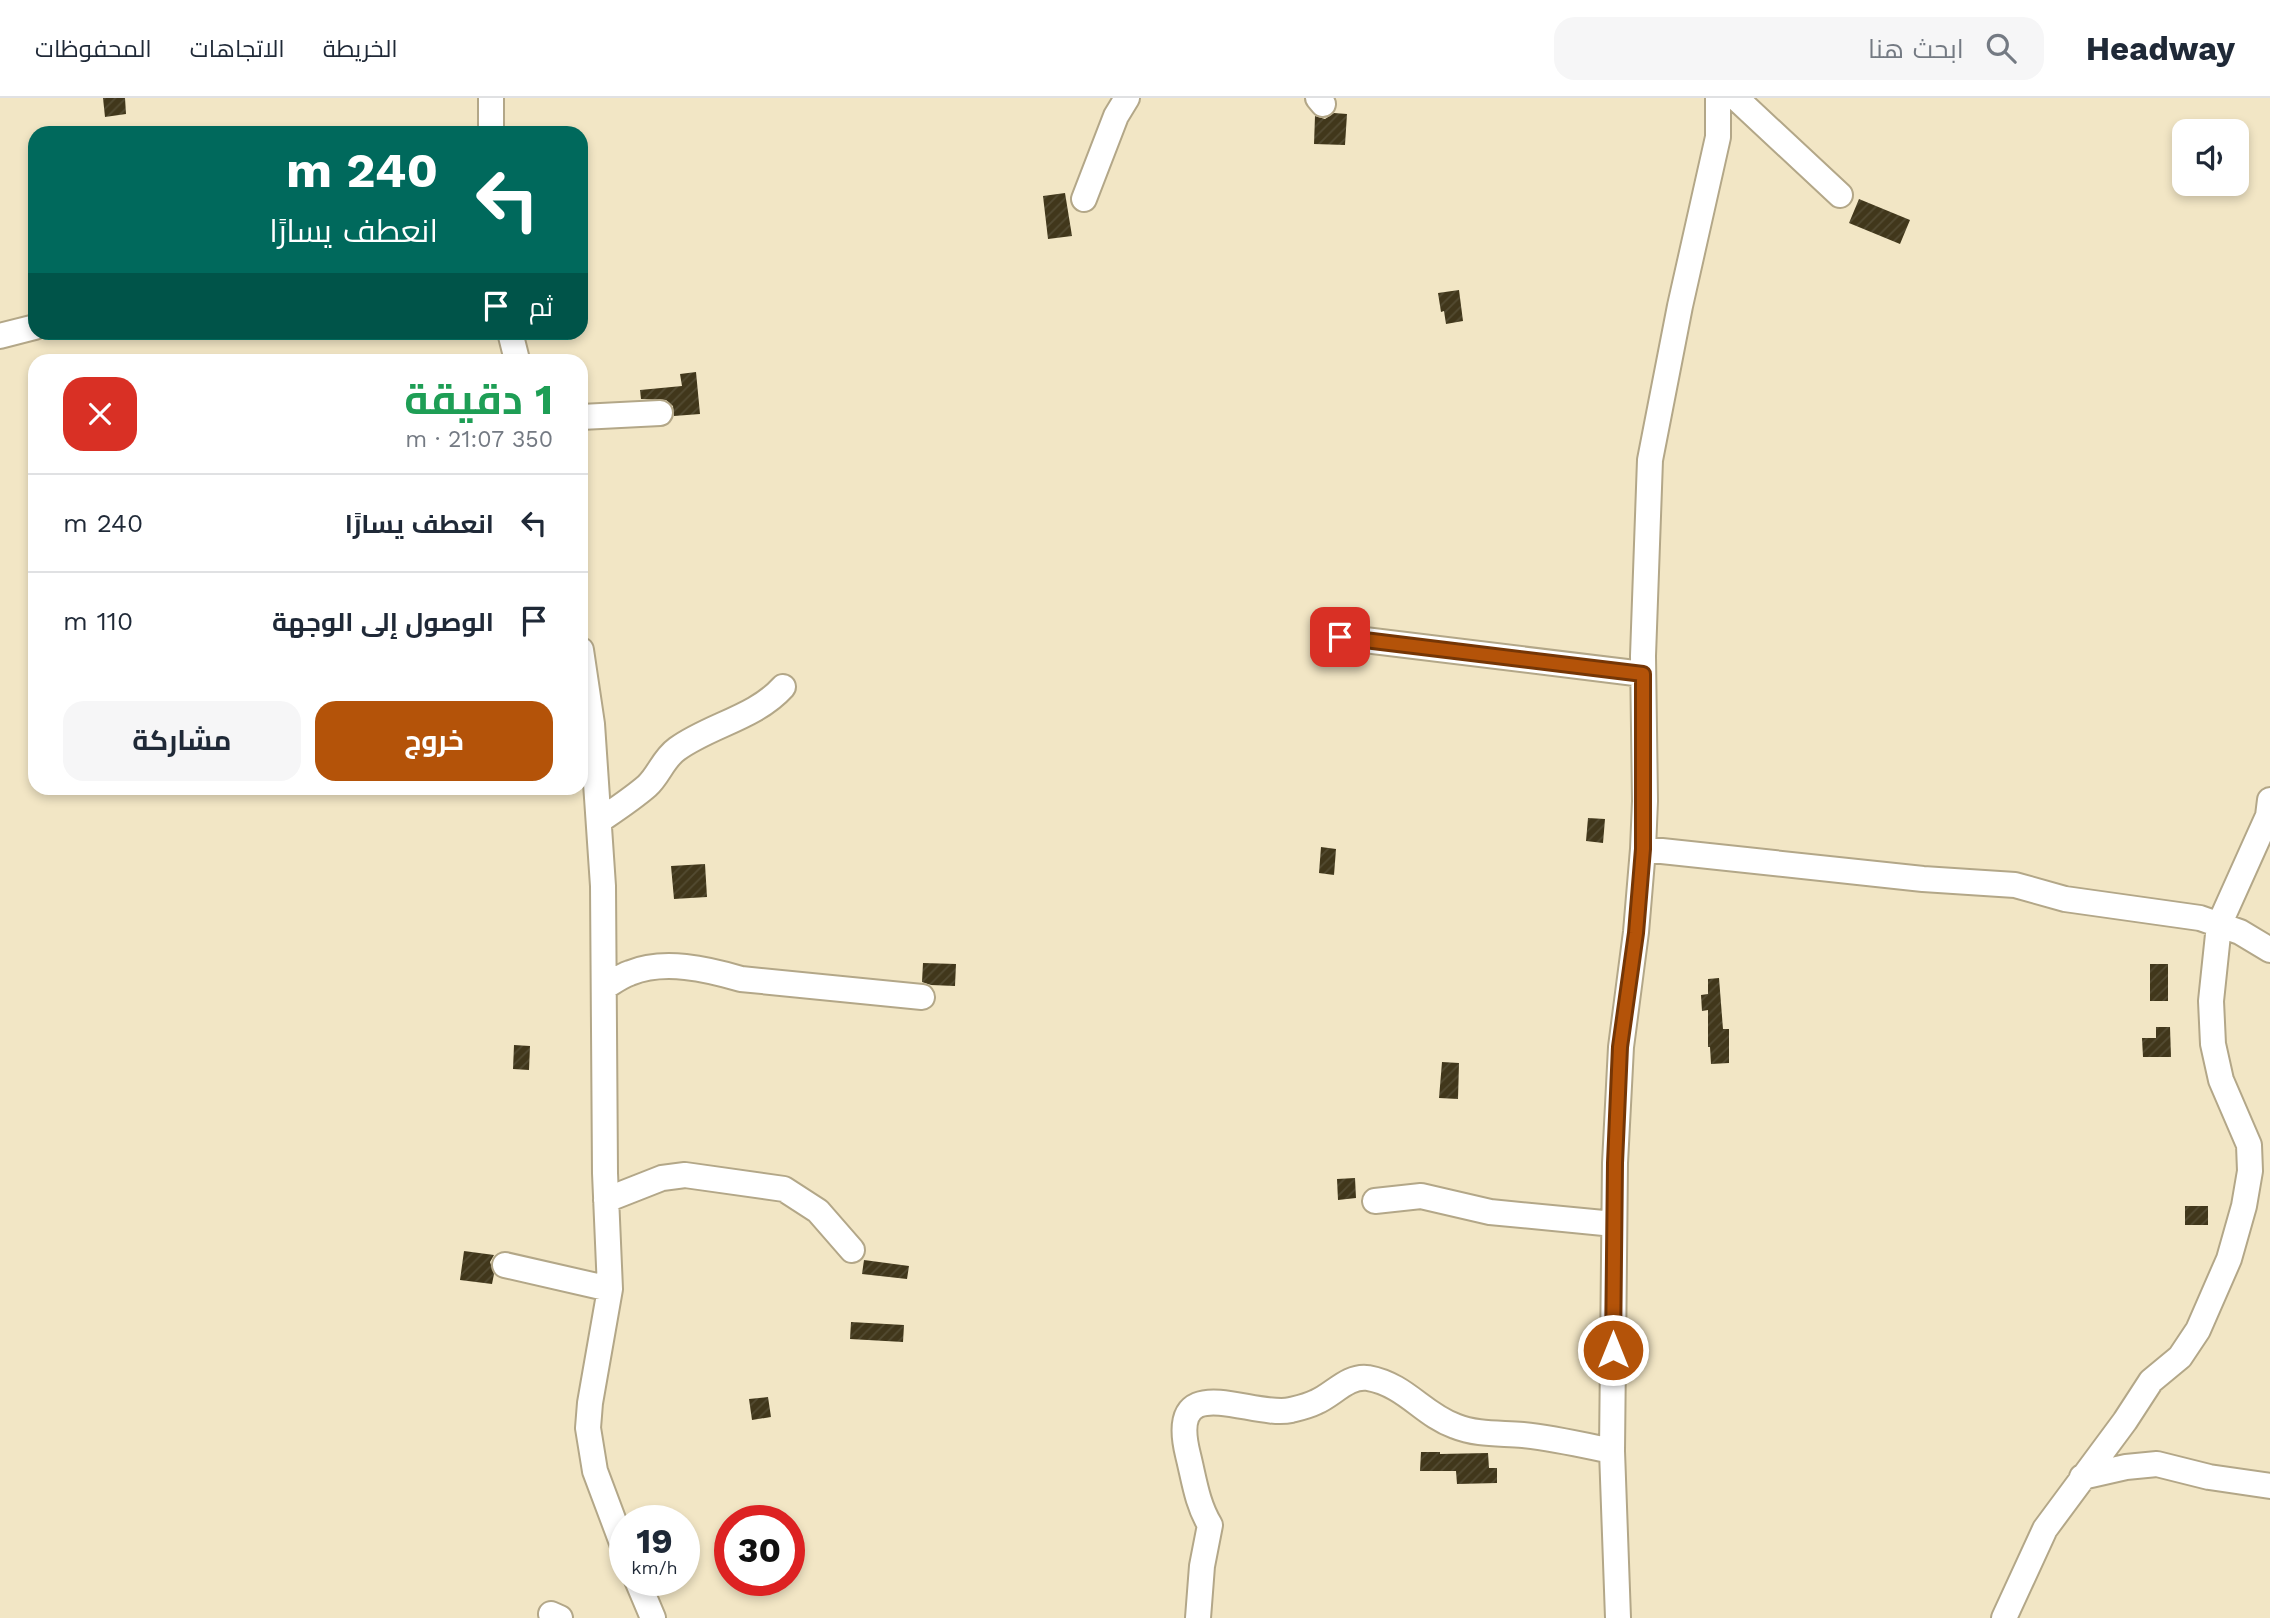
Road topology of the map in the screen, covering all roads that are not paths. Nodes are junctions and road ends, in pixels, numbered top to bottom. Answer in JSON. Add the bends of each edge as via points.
{"nodes":[{"id":1,"x":491,"y":98,"type":"edge"},
{"id":2,"x":1127,"y":98,"type":"edge"},
{"id":3,"x":1718,"y":98,"type":"edge"},
{"id":4,"x":1736,"y":98,"type":"edge"},
{"id":5,"x":491,"y":126,"type":"edge"},
{"id":6,"x":1840,"y":195,"type":"dead end"},
{"id":7,"x":1084,"y":199,"type":"dead end"},
{"id":8,"x":28,"y":329,"type":"edge"},
{"id":9,"x":0,"y":336,"type":"edge"},
{"id":10,"x":660,"y":413,"type":"dead end"},
{"id":11,"x":588,"y":417,"type":"edge"},
{"id":12,"x":1340,"y":637,"type":"dead end"},
{"id":13,"x":1643,"y":674,"type":"junction"},
{"id":14,"x":783,"y":687,"type":"dead end"},
{"id":15,"x":588,"y":697,"type":"edge"},
{"id":16,"x":2270,"y":800,"type":"edge"},
{"id":17,"x":599,"y":821,"type":"junction"},
{"id":18,"x":1643,"y":849,"type":"junction"},
{"id":19,"x":2219,"y":925,"type":"junction"},
{"id":20,"x":2270,"y":950,"type":"edge"},
{"id":21,"x":605,"y":987,"type":"junction"},
{"id":22,"x":922,"y":997,"type":"dead end"},
{"id":23,"x":606,"y":1200,"type":"junction"},
{"id":24,"x":1375,"y":1201,"type":"dead end"},
{"id":25,"x":1614,"y":1224,"type":"junction"},
{"id":26,"x":852,"y":1251,"type":"dead end"},
{"id":27,"x":505,"y":1265,"type":"dead end"},
{"id":28,"x":610,"y":1289,"type":"junction"},
{"id":29,"x":1612,"y":1451,"type":"junction"},
{"id":30,"x":2082,"y":1477,"type":"junction"},
{"id":31,"x":2270,"y":1486,"type":"edge"},
{"id":32,"x":609,"y":1508,"type":"edge"},
{"id":33,"x":644,"y":1596,"type":"edge"},
{"id":34,"x":653,"y":1618,"type":"edge"},
{"id":35,"x":1198,"y":1618,"type":"edge"},
{"id":36,"x":1618,"y":1618,"type":"edge"},
{"id":37,"x":2004,"y":1618,"type":"edge"}],
"edges":[{"from":1,"to":5,"type":"street"},
{"from":2,"to":7,"type":"street"},
{"from":3,"to":13,"type":"street","via":[[1718,137],[1650,460]]},
{"from":4,"to":6,"type":"street"},
{"from":8,"to":9,"type":"street"},
{"from":10,"to":11,"type":"street"},
{"from":12,"to":13,"type":"street"},
{"from":13,"to":18,"type":"street"},
{"from":14,"to":17,"type":"street","via":[[764,705],[671,753],[649,784]]},
{"from":15,"to":17,"type":"street"},
{"from":16,"to":19,"type":"street","via":[[2268,816]]},
{"from":17,"to":21,"type":"street"},
{"from":18,"to":19,"type":"street","via":[[2015,885],[2065,899],[2200,918]]},
{"from":18,"to":25,"type":"street","via":[[1620,1047]]},
{"from":19,"to":20,"type":"street"},
{"from":19,"to":30,"type":"street","via":[[2211,1001],[2213,1044],[2221,1080],[2249,1145],[2244,1206],[2229,1259],[2198,1330],[2180,1357],[2151,1381]]},
{"from":21,"to":22,"type":"street","via":[[631,972],[664,965],[741,979]]},
{"from":21,"to":23,"type":"street"},
{"from":23,"to":26,"type":"street","via":[[662,1178],[685,1175],[784,1189],[818,1210]]},
{"from":23,"to":28,"type":"street"},
{"from":24,"to":25,"type":"street","via":[[1421,1196],[1490,1212]]},
{"from":25,"to":29,"type":"street"},
{"from":27,"to":28,"type":"street"},
{"from":28,"to":32,"type":"street","via":[[588,1428],[595,1471]]},
{"from":29,"to":35,"type":"street","via":[[1469,1431],[1433,1415],[1402,1390],[1370,1378],[1350,1381],[1317,1402],[1284,1412],[1217,1401],[1200,1404],[1185,1426],[1202,1512],[1210,1525]]},
{"from":29,"to":36,"type":"street"},
{"from":30,"to":31,"type":"street","via":[[2157,1464]]},
{"from":30,"to":37,"type":"street","via":[[2045,1529]]},
{"from":33,"to":34,"type":"street"}]}
